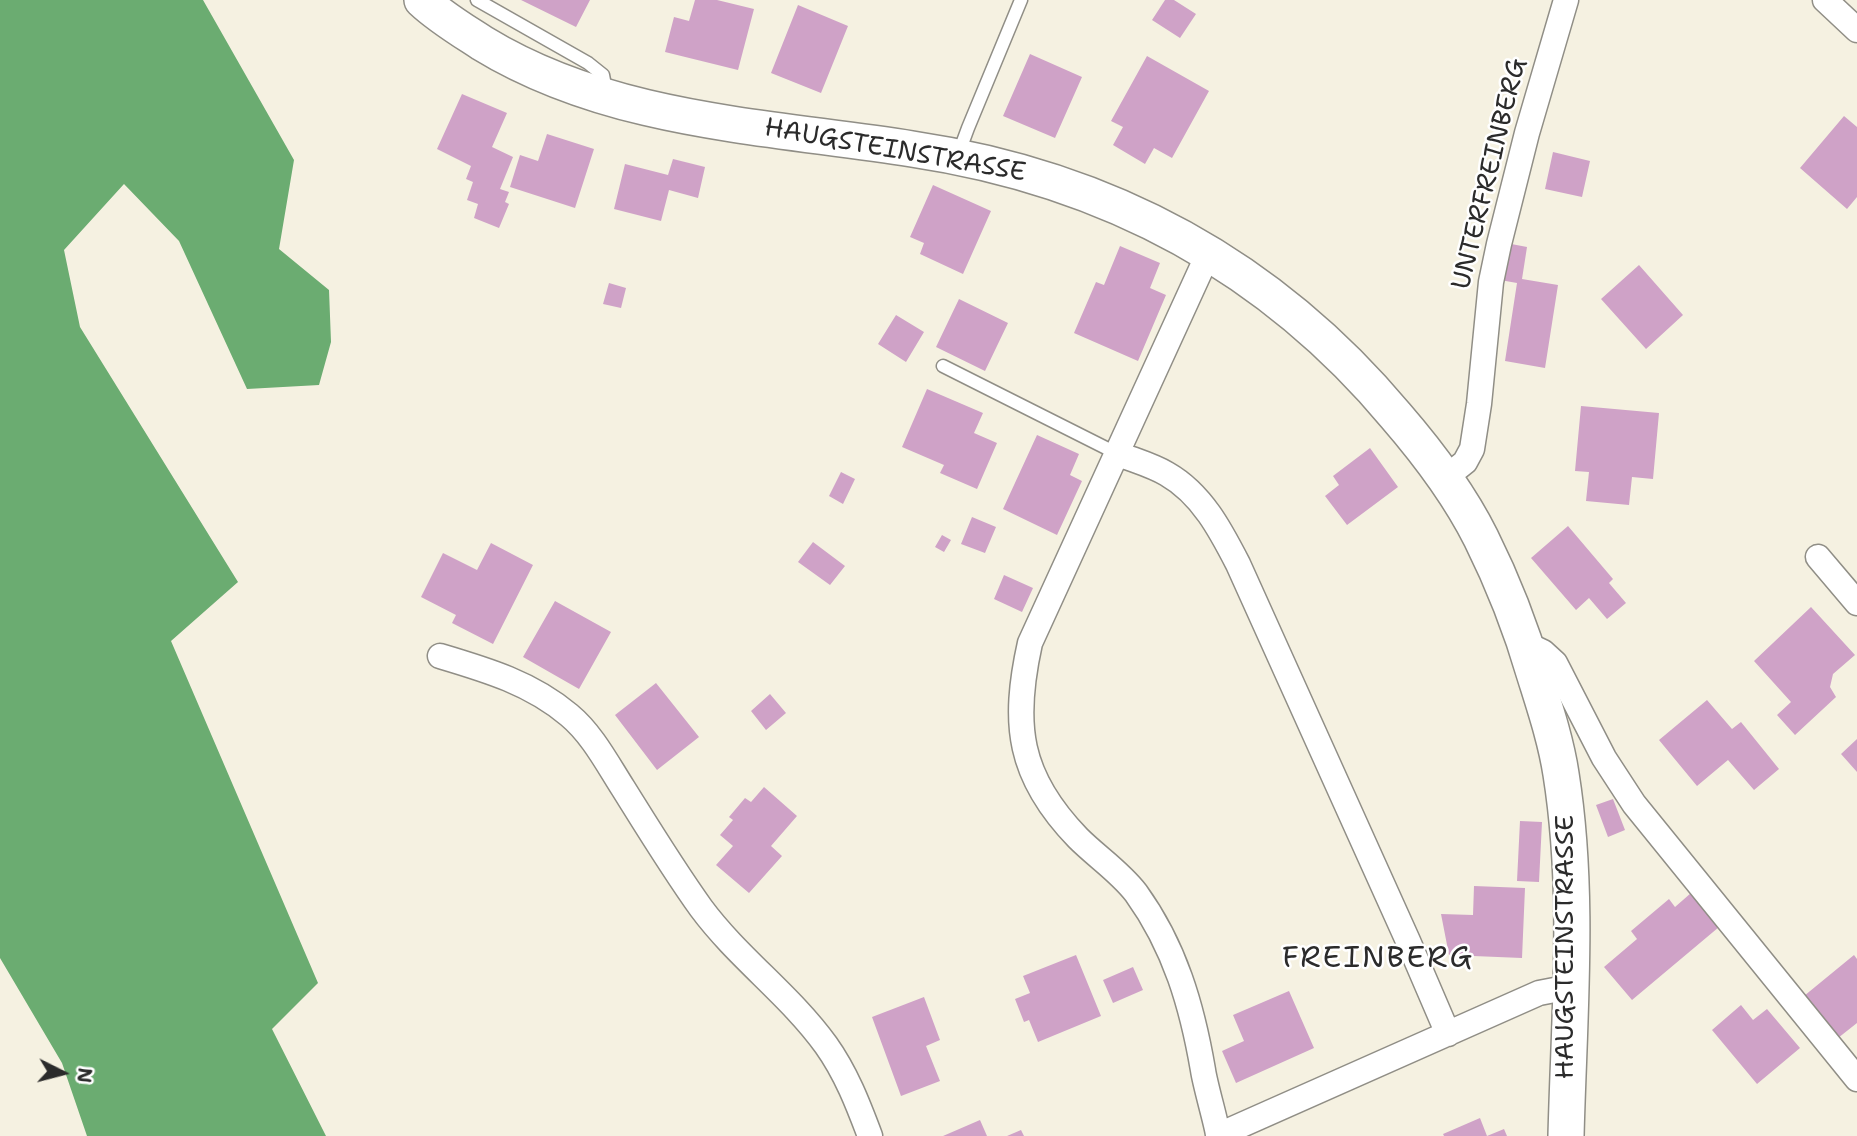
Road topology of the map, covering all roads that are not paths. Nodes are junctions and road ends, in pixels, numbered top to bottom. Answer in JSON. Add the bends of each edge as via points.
{"nodes":[{"id":1,"x":422,"y":0,"type":"edge"},
{"id":2,"x":477,"y":0,"type":"edge"},
{"id":3,"x":1021,"y":0,"type":"edge"},
{"id":4,"x":1566,"y":0,"type":"edge"},
{"id":5,"x":1825,"y":0,"type":"edge"},
{"id":6,"x":1857,"y":30,"type":"edge"},
{"id":7,"x":605,"y":98,"type":"junction"},
{"id":8,"x":958,"y":156,"type":"junction"},
{"id":9,"x":1209,"y":252,"type":"junction"},
{"id":10,"x":943,"y":366,"type":"dead end"},
{"id":11,"x":1116,"y":453,"type":"junction"},
{"id":12,"x":1445,"y":478,"type":"junction"},
{"id":13,"x":1818,"y":557,"type":"dead end"},
{"id":14,"x":1857,"y":603,"type":"edge"},
{"id":15,"x":1526,"y":644,"type":"junction"},
{"id":16,"x":440,"y":656,"type":"dead end"},
{"id":17,"x":1570,"y":987,"type":"junction"},
{"id":18,"x":1448,"y":1034,"type":"junction"},
{"id":19,"x":1857,"y":1079,"type":"edge"},
{"id":20,"x":870,"y":1136,"type":"edge"},
{"id":21,"x":1218,"y":1136,"type":"edge"},
{"id":22,"x":1566,"y":1136,"type":"edge"}],
"edges":[{"from":1,"to":7,"type":"main road","name":"HAUGSTEINSTRASSE","via":[[505,57]]},
{"from":2,"to":7,"type":"lane","via":[[588,63],[603,75]]},
{"from":3,"to":8,"type":"lane"},
{"from":4,"to":12,"type":"street","name":"UNTERFREINBERG","via":[[1527,133],[1491,282],[1472,449],[1465,462]]},
{"from":5,"to":6,"type":"street"},
{"from":7,"to":8,"type":"main road","name":"HAUGSTEINSTRASSE","via":[[686,116]]},
{"from":8,"to":9,"type":"main road","name":"HAUGSTEINSTRASSE","via":[[1016,169],[1105,200]]},
{"from":9,"to":11,"type":"street"},
{"from":9,"to":12,"type":"main road","name":"HAUGSTEINSTRASSE","via":[[1294,312],[1332,346],[1373,387]]},
{"from":10,"to":11,"type":"lane"},
{"from":11,"to":18,"type":"street","via":[[1184,485],[1220,530]]},
{"from":11,"to":21,"type":"street","via":[[1030,643],[1020,723],[1038,786],[1078,838],[1134,890],[1170,950],[1185,986]]},
{"from":12,"to":15,"type":"main road","name":"HAUGSTEINSTRASSE","via":[[1479,534]]},
{"from":13,"to":14,"type":"street"},
{"from":15,"to":17,"type":"main road","name":"HAUGSTEINSTRASSE","via":[[1558,758],[1567,820]]},
{"from":15,"to":19,"type":"street","via":[[1555,663],[1604,758],[1634,804]]},
{"from":16,"to":20,"type":"street","via":[[523,684],[572,717],[596,744],[702,909],[827,1046],[852,1088]]},
{"from":17,"to":18,"type":"street","via":[[1539,993]]},
{"from":17,"to":22,"type":"main road","name":"HAUGSTEINSTRASSE"},
{"from":18,"to":21,"type":"street"}]}
